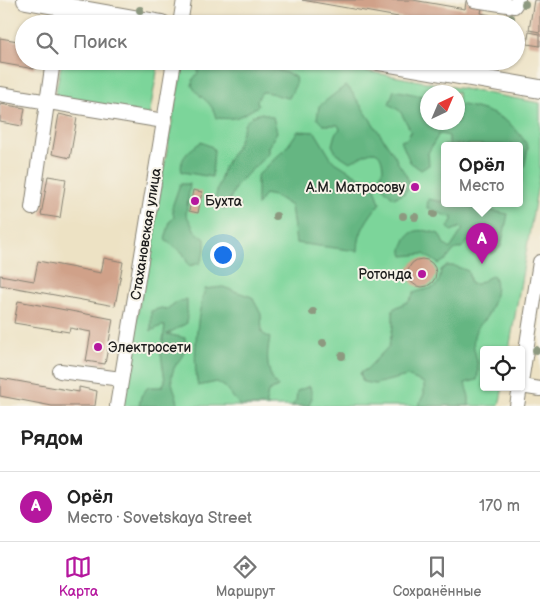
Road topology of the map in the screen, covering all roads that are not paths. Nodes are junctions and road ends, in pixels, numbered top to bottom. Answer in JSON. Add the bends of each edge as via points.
{"nodes":[{"id":1,"x":26,"y":0,"type":"edge"},
{"id":2,"x":184,"y":0,"type":"edge"},
{"id":3,"x":474,"y":0,"type":"edge"},
{"id":4,"x":518,"y":0,"type":"edge"},
{"id":5,"x":63,"y":6,"type":"junction"},
{"id":6,"x":62,"y":15,"type":"edge"},
{"id":7,"x":112,"y":15,"type":"edge"},
{"id":8,"x":182,"y":15,"type":"edge"},
{"id":9,"x":52,"y":70,"type":"edge"},
{"id":10,"x":172,"y":70,"type":"edge"},
{"id":11,"x":430,"y":70,"type":"edge"},
{"id":12,"x":540,"y":89,"type":"edge"},
{"id":13,"x":0,"y":94,"type":"edge"},
{"id":14,"x":47,"y":102,"type":"junction"},
{"id":15,"x":164,"y":121,"type":"junction"},
{"id":16,"x":32,"y":208,"type":"dead end"},
{"id":17,"x":540,"y":262,"type":"edge"},
{"id":18,"x":525,"y":357,"type":"edge"},
{"id":19,"x":60,"y":371,"type":"dead end"},
{"id":20,"x":121,"y":379,"type":"junction"},
{"id":21,"x":525,"y":387,"type":"edge"},
{"id":22,"x":540,"y":389,"type":"edge"},
{"id":23,"x":520,"y":391,"type":"edge"},
{"id":24,"x":117,"y":406,"type":"edge"},
{"id":25,"x":517,"y":406,"type":"edge"}],
"edges":[{"from":1,"to":5,"type":"main road"},
{"from":2,"to":8,"type":"street"},
{"from":3,"to":4,"type":"street","via":[[514,6]]},
{"from":5,"to":6,"type":"street"},
{"from":5,"to":7,"type":"main road"},
{"from":9,"to":14,"type":"street"},
{"from":10,"to":15,"type":"street","name":"Стахановская улица"},
{"from":11,"to":12,"type":"main road"},
{"from":13,"to":14,"type":"street"},
{"from":14,"to":15,"type":"street"},
{"from":14,"to":16,"type":"street"},
{"from":15,"to":20,"type":"street","name":"Стахановская улица"},
{"from":17,"to":18,"type":"street"},
{"from":19,"to":20,"type":"street"},
{"from":20,"to":24,"type":"street","name":"Стахановская улица"},
{"from":21,"to":22,"type":"street"},
{"from":23,"to":25,"type":"street"}]}
